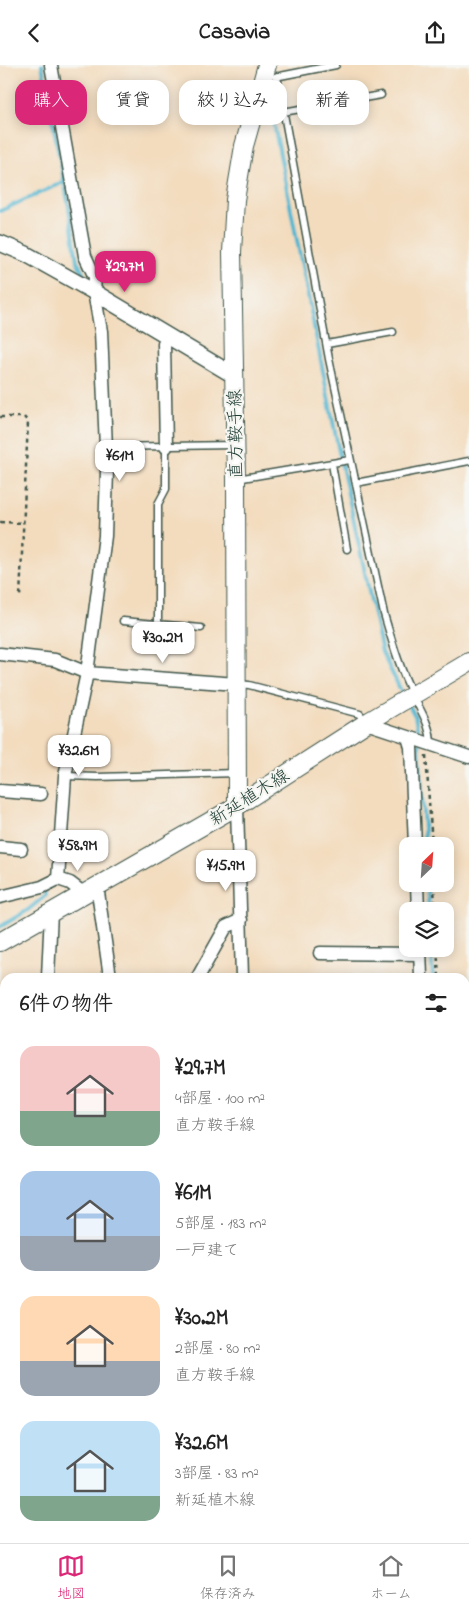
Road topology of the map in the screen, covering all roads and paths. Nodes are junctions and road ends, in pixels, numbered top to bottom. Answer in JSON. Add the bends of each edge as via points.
{"nodes":[{"id":1,"x":51,"y":65,"type":"edge"},
{"id":2,"x":336,"y":65,"type":"edge"},
{"id":3,"x":269,"y":73,"type":"edge"},
{"id":4,"x":381,"y":95,"type":"dead end"},
{"id":5,"x":287,"y":111,"type":"edge"},
{"id":6,"x":285,"y":125,"type":"edge"},
{"id":7,"x":0,"y":243,"type":"edge"},
{"id":8,"x":94,"y":292,"type":"junction"},
{"id":9,"x":393,"y":332,"type":"dead end"},
{"id":10,"x":168,"y":336,"type":"junction"},
{"id":11,"x":326,"y":344,"type":"junction"},
{"id":12,"x":233,"y":375,"type":"junction"},
{"id":13,"x":0,"y":417,"type":"edge"},
{"id":14,"x":235,"y":445,"type":"junction"},
{"id":15,"x":106,"y":447,"type":"junction"},
{"id":16,"x":166,"y":447,"type":"junction"},
{"id":17,"x":350,"y":460,"type":"junction"},
{"id":18,"x":469,"y":461,"type":"edge"},
{"id":19,"x":332,"y":464,"type":"junction"},
{"id":20,"x":236,"y":479,"type":"junction"},
{"id":21,"x":356,"y":483,"type":"junction"},
{"id":22,"x":0,"y":521,"type":"edge"},
{"id":23,"x":23,"y":523,"type":"junction"},
{"id":24,"x":347,"y":549,"type":"dead end"},
{"id":25,"x":20,"y":597,"type":"dead end"},
{"id":26,"x":123,"y":621,"type":"dead end"},
{"id":27,"x":158,"y":624,"type":"junction"},
{"id":28,"x":201,"y":628,"type":"dead end"},
{"id":29,"x":0,"y":654,"type":"edge"},
{"id":30,"x":469,"y":662,"type":"edge"},
{"id":31,"x":87,"y":673,"type":"junction"},
{"id":32,"x":237,"y":684,"type":"junction"},
{"id":33,"x":413,"y":695,"type":"junction"},
{"id":34,"x":366,"y":723,"type":"junction"},
{"id":35,"x":408,"y":737,"type":"junction"},
{"id":36,"x":431,"y":745,"type":"junction"},
{"id":37,"x":469,"y":757,"type":"edge"},
{"id":38,"x":237,"y":773,"type":"junction"},
{"id":39,"x":65,"y":776,"type":"junction"},
{"id":40,"x":0,"y":791,"type":"edge"},
{"id":41,"x":41,"y":794,"type":"dead end"},
{"id":42,"x":237,"y":807,"type":"junction"},
{"id":43,"x":415,"y":837,"type":"edge"},
{"id":44,"x":431,"y":837,"type":"edge"},
{"id":45,"x":0,"y":847,"type":"edge"},
{"id":46,"x":21,"y":849,"type":"dead end"},
{"id":47,"x":58,"y":879,"type":"junction"},
{"id":48,"x":90,"y":889,"type":"junction"},
{"id":49,"x":0,"y":897,"type":"edge"},
{"id":50,"x":50,"y":912,"type":"junction"},
{"id":51,"x":241,"y":920,"type":"junction"},
{"id":52,"x":0,"y":942,"type":"edge"},
{"id":53,"x":399,"y":951,"type":"edge"},
{"id":54,"x":320,"y":953,"type":"dead end"},
{"id":55,"x":420,"y":957,"type":"edge"},
{"id":56,"x":438,"y":957,"type":"edge"},
{"id":57,"x":48,"y":973,"type":"edge"},
{"id":58,"x":109,"y":973,"type":"edge"},
{"id":59,"x":200,"y":973,"type":"edge"},
{"id":60,"x":242,"y":973,"type":"edge"},
{"id":61,"x":421,"y":973,"type":"edge"},
{"id":62,"x":439,"y":973,"type":"edge"}],
"edges":[{"from":1,"to":8,"type":"street","via":[[85,256],[95,277]]},
{"from":2,"to":3,"type":"lane"},
{"from":3,"to":12,"type":"main road","name":"直方鞍手線","via":[[244,146],[235,200]]},
{"from":4,"to":5,"type":"lane"},
{"from":6,"to":11,"type":"lane"},
{"from":7,"to":8,"type":"street"},
{"from":8,"to":10,"type":"street"},
{"from":8,"to":15,"type":"street","via":[[101,331]]},
{"from":9,"to":11,"type":"lane"},
{"from":10,"to":12,"type":"street"},
{"from":10,"to":16,"type":"street","via":[[164,344]]},
{"from":11,"to":17,"type":"lane"},
{"from":12,"to":14,"type":"main road","name":"直方鞍手線"},
{"from":13,"to":23,"type":"path","via":[[24,417],[28,422]]},
{"from":14,"to":16,"type":"lane"},
{"from":14,"to":20,"type":"main road","name":"直方鞍手線"},
{"from":15,"to":16,"type":"lane"},
{"from":15,"to":31,"type":"street","via":[[104,535]]},
{"from":16,"to":27,"type":"lane","via":[[166,489],[158,505]]},
{"from":17,"to":19,"type":"lane"},
{"from":17,"to":21,"type":"lane"},
{"from":18,"to":21,"type":"lane"},
{"from":19,"to":20,"type":"lane"},
{"from":19,"to":24,"type":"lane"},
{"from":20,"to":32,"type":"main road","name":"直方鞍手線"},
{"from":21,"to":33,"type":"lane","via":[[384,614]]},
{"from":22,"to":23,"type":"path"},
{"from":23,"to":25,"type":"path"},
{"from":26,"to":27,"type":"lane"},
{"from":27,"to":28,"type":"lane"},
{"from":29,"to":31,"type":"street","via":[[55,660]]},
{"from":30,"to":33,"type":"main road","name":"新延植木線"},
{"from":31,"to":32,"type":"street"},
{"from":31,"to":39,"type":"street"},
{"from":32,"to":34,"type":"lane","via":[[360,714]]},
{"from":32,"to":38,"type":"main road","name":"直方鞍手線"},
{"from":33,"to":34,"type":"main road","name":"新延植木線"},
{"from":33,"to":36,"type":"lane","via":[[431,735]]},
{"from":34,"to":35,"type":"street"},
{"from":34,"to":42,"type":"main road","name":"新延植木線"},
{"from":35,"to":36,"type":"street"},
{"from":35,"to":43,"type":"street"},
{"from":36,"to":37,"type":"street"},
{"from":36,"to":44,"type":"path","via":[[426,753]]},
{"from":38,"to":39,"type":"lane"},
{"from":38,"to":42,"type":"main road","name":"直方鞍手線"},
{"from":39,"to":47,"type":"street"},
{"from":40,"to":41,"type":"street"},
{"from":42,"to":48,"type":"main road","name":"新延植木線"},
{"from":42,"to":51,"type":"street"},
{"from":45,"to":46,"type":"street"},
{"from":47,"to":48,"type":"street"},
{"from":47,"to":49,"type":"street","via":[[42,887]]},
{"from":48,"to":50,"type":"main road","name":"新延植木線"},
{"from":48,"to":58,"type":"street"},
{"from":50,"to":52,"type":"main road","name":"新延植木線"},
{"from":50,"to":57,"type":"street"},
{"from":51,"to":59,"type":"street","via":[[226,927]]},
{"from":51,"to":60,"type":"street"},
{"from":53,"to":54,"type":"street"},
{"from":55,"to":61,"type":"street"},
{"from":56,"to":62,"type":"path"}]}
